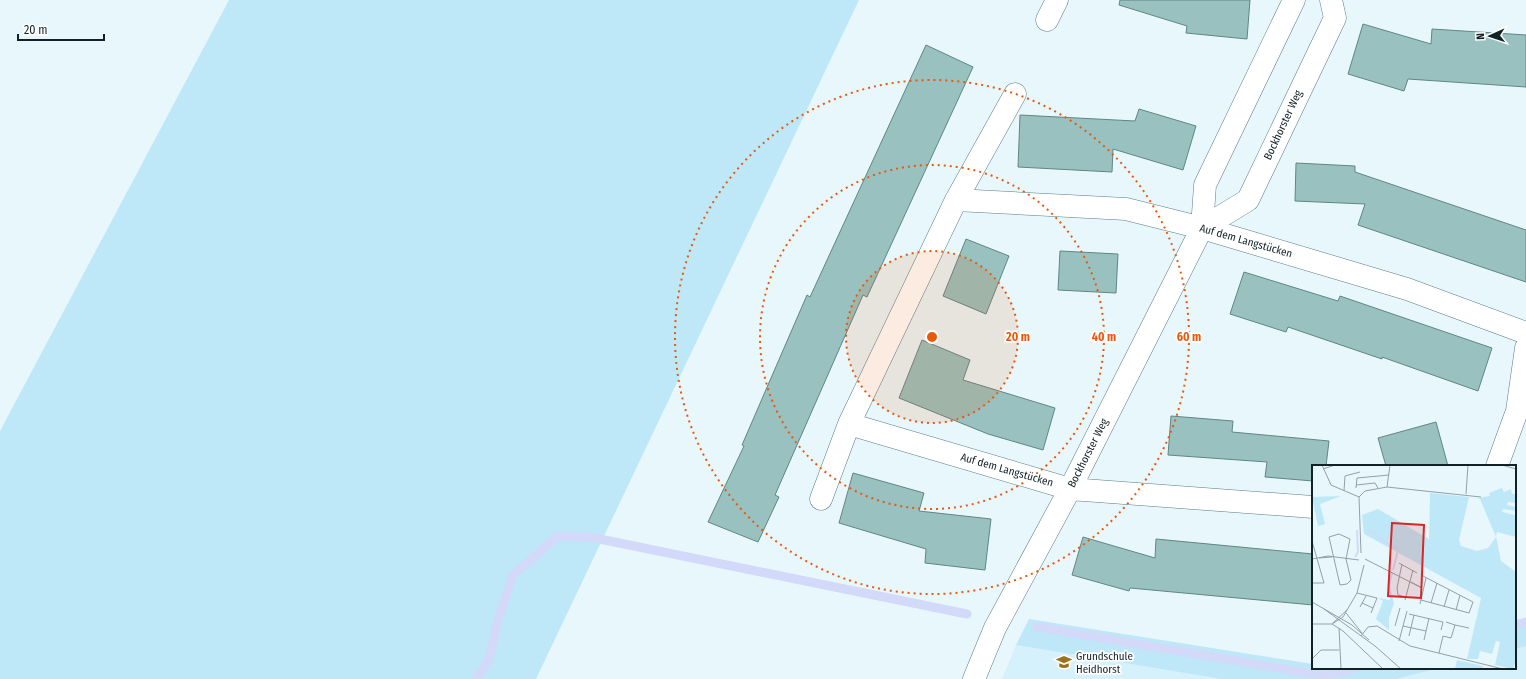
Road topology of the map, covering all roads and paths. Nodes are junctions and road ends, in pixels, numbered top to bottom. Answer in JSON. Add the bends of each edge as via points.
{"nodes":[{"id":1,"x":1057,"y":0,"type":"edge"},
{"id":2,"x":1294,"y":0,"type":"edge"},
{"id":3,"x":1331,"y":0,"type":"edge"},
{"id":4,"x":1047,"y":20,"type":"dead end"},
{"id":5,"x":1015,"y":94,"type":"dead end"},
{"id":6,"x":956,"y":200,"type":"junction"},
{"id":7,"x":1202,"y":228,"type":"junction"},
{"id":8,"x":1526,"y":333,"type":"edge"},
{"id":9,"x":1526,"y":348,"type":"edge"},
{"id":10,"x":849,"y":424,"type":"junction"},
{"id":11,"x":1497,"y":465,"type":"edge"},
{"id":12,"x":1070,"y":488,"type":"junction"},
{"id":13,"x":821,"y":499,"type":"dead end"},
{"id":14,"x":1312,"y":507,"type":"edge"},
{"id":15,"x":974,"y":679,"type":"edge"}],
"edges":[{"from":1,"to":4,"type":"street"},
{"from":2,"to":7,"type":"street","name":"Bockhorster Weg","via":[[1205,185]]},
{"from":3,"to":7,"type":"street","name":"Bockhorster Weg","via":[[1335,18],[1248,200]]},
{"from":5,"to":6,"type":"street"},
{"from":6,"to":7,"type":"street","name":"Auf dem Langstücken","via":[[1126,209]]},
{"from":6,"to":10,"type":"street"},
{"from":7,"to":8,"type":"street","name":"Auf dem Langstücken","via":[[1407,289]]},
{"from":7,"to":12,"type":"street","name":"Bockhorster Weg"},
{"from":9,"to":11,"type":"street","via":[[1517,411]]},
{"from":10,"to":12,"type":"street","name":"Auf dem Langstücken"},
{"from":10,"to":13,"type":"street"},
{"from":12,"to":14,"type":"street","name":"Auf dem Langstücken"},
{"from":12,"to":15,"type":"street","name":"Bockhorster Weg","via":[[996,628]]}]}
